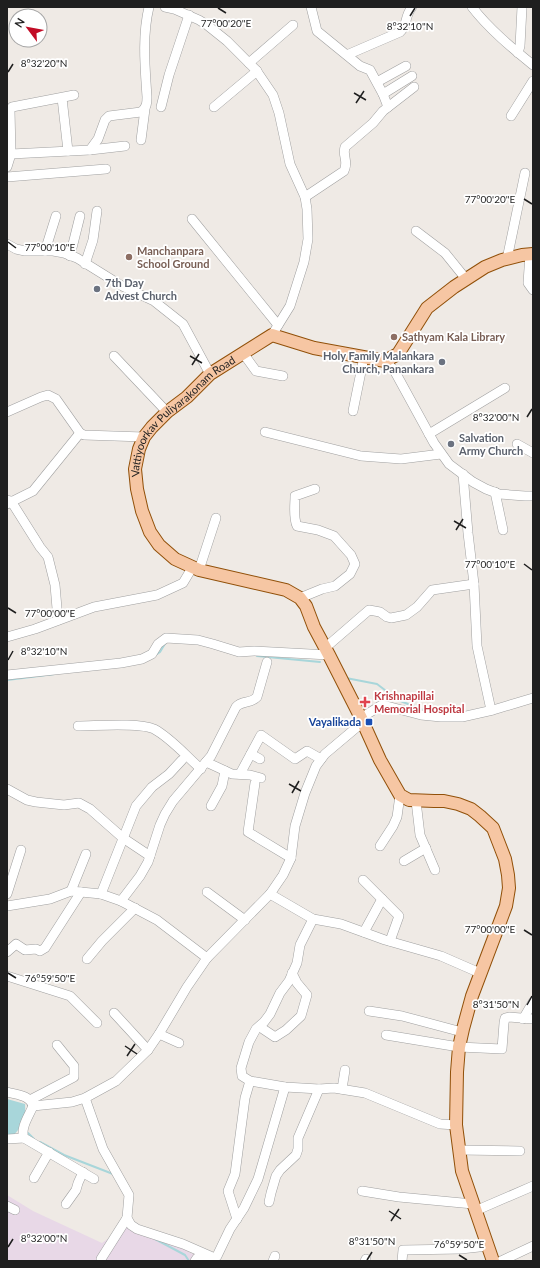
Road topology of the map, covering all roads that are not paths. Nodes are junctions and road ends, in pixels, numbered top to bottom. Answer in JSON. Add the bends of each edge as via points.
{"nodes":[{"id":1,"x":149,"y":7,"type":"edge"},
{"id":2,"x":165,"y":7,"type":"edge"},
{"id":3,"x":311,"y":7,"type":"edge"},
{"id":4,"x":412,"y":7,"type":"edge"},
{"id":5,"x":472,"y":7,"type":"edge"},
{"id":6,"x":522,"y":7,"type":"edge"},
{"id":7,"x":175,"y":8,"type":"edge"},
{"id":8,"x":189,"y":15,"type":"junction"},
{"id":9,"x":293,"y":25,"type":"dead end"},
{"id":10,"x":518,"y":53,"type":"junction"},
{"id":11,"x":349,"y":54,"type":"dead end"},
{"id":12,"x":249,"y":63,"type":"junction"},
{"id":13,"x":533,"y":65,"type":"edge"},
{"id":14,"x":406,"y":66,"type":"dead end"},
{"id":15,"x":257,"y":71,"type":"junction"},
{"id":16,"x":412,"y":76,"type":"dead end"},
{"id":17,"x":533,"y":81,"type":"edge"},
{"id":18,"x":377,"y":82,"type":"junction"},
{"id":19,"x":414,"y":87,"type":"dead end"},
{"id":20,"x":384,"y":94,"type":"junction"},
{"id":21,"x":74,"y":95,"type":"dead end"},
{"id":22,"x":62,"y":98,"type":"junction"},
{"id":23,"x":161,"y":107,"type":"dead end"},
{"id":24,"x":214,"y":107,"type":"dead end"},
{"id":25,"x":388,"y":107,"type":"junction"},
{"id":26,"x":145,"y":109,"type":"junction"},
{"id":27,"x":511,"y":116,"type":"dead end"},
{"id":28,"x":141,"y":140,"type":"dead end"},
{"id":29,"x":125,"y":146,"type":"dead end"},
{"id":30,"x":90,"y":150,"type":"junction"},
{"id":31,"x":68,"y":151,"type":"junction"},
{"id":32,"x":11,"y":154,"type":"junction"},
{"id":33,"x":7,"y":167,"type":"edge"},
{"id":34,"x":106,"y":170,"type":"dead end"},
{"id":35,"x":525,"y":172,"type":"dead end"},
{"id":36,"x":7,"y":177,"type":"edge"},
{"id":37,"x":305,"y":197,"type":"junction"},
{"id":38,"x":97,"y":211,"type":"dead end"},
{"id":39,"x":56,"y":216,"type":"dead end"},
{"id":40,"x":80,"y":216,"type":"dead end"},
{"id":41,"x":192,"y":219,"type":"dead end"},
{"id":42,"x":416,"y":231,"type":"dead end"},
{"id":43,"x":7,"y":244,"type":"edge"},
{"id":44,"x":45,"y":251,"type":"junction"},
{"id":45,"x":531,"y":254,"type":"edge"},
{"id":46,"x":70,"y":256,"type":"junction"},
{"id":47,"x":507,"y":259,"type":"junction"},
{"id":48,"x":85,"y":264,"type":"junction"},
{"id":49,"x":466,"y":279,"type":"junction"},
{"id":50,"x":533,"y":290,"type":"edge"},
{"id":51,"x":275,"y":330,"type":"junction"},
{"id":52,"x":243,"y":353,"type":"junction"},
{"id":53,"x":114,"y":356,"type":"dead end"},
{"id":54,"x":364,"y":357,"type":"junction"},
{"id":55,"x":384,"y":361,"type":"junction"},
{"id":56,"x":210,"y":374,"type":"junction"},
{"id":57,"x":283,"y":376,"type":"dead end"},
{"id":58,"x":505,"y":388,"type":"dead end"},
{"id":59,"x":353,"y":411,"type":"dead end"},
{"id":60,"x":7,"y":412,"type":"edge"},
{"id":61,"x":167,"y":412,"type":"junction"},
{"id":62,"x":265,"y":432,"type":"dead end"},
{"id":63,"x":80,"y":433,"type":"junction"},
{"id":64,"x":429,"y":434,"type":"junction"},
{"id":65,"x":144,"y":437,"type":"junction"},
{"id":66,"x":517,"y":444,"type":"dead end"},
{"id":67,"x":533,"y":453,"type":"edge"},
{"id":68,"x":441,"y":454,"type":"junction"},
{"id":69,"x":463,"y":474,"type":"junction"},
{"id":70,"x":315,"y":489,"type":"dead end"},
{"id":71,"x":495,"y":492,"type":"junction"},
{"id":72,"x":533,"y":496,"type":"edge"},
{"id":73,"x":8,"y":502,"type":"edge"},
{"id":74,"x":216,"y":518,"type":"dead end"},
{"id":75,"x":503,"y":530,"type":"dead end"},
{"id":76,"x":196,"y":569,"type":"junction"},
{"id":77,"x":474,"y":584,"type":"junction"},
{"id":78,"x":300,"y":598,"type":"junction"},
{"id":79,"x":58,"y":620,"type":"junction"},
{"id":80,"x":7,"y":638,"type":"edge"},
{"id":81,"x":327,"y":651,"type":"junction"},
{"id":82,"x":268,"y":662,"type":"dead end"},
{"id":83,"x":7,"y":675,"type":"edge"},
{"id":84,"x":533,"y":698,"type":"edge"},
{"id":85,"x":491,"y":710,"type":"junction"},
{"id":86,"x":362,"y":720,"type":"junction"},
{"id":87,"x":78,"y":726,"type":"dead end"},
{"id":88,"x":251,"y":754,"type":"junction"},
{"id":89,"x":260,"y":759,"type":"dead end"},
{"id":90,"x":321,"y":759,"type":"junction"},
{"id":91,"x":182,"y":760,"type":"dead end"},
{"id":92,"x":203,"y":766,"type":"junction"},
{"id":93,"x":225,"y":771,"type":"junction"},
{"id":94,"x":240,"y":774,"type":"junction"},
{"id":95,"x":7,"y":789,"type":"edge"},
{"id":96,"x":400,"y":795,"type":"junction"},
{"id":97,"x":416,"y":801,"type":"junction"},
{"id":98,"x":211,"y":806,"type":"dead end"},
{"id":99,"x":123,"y":838,"type":"junction"},
{"id":100,"x":380,"y":846,"type":"dead end"},
{"id":101,"x":426,"y":848,"type":"junction"},
{"id":102,"x":21,"y":850,"type":"dead end"},
{"id":103,"x":86,"y":854,"type":"dead end"},
{"id":104,"x":150,"y":856,"type":"junction"},
{"id":105,"x":291,"y":858,"type":"junction"},
{"id":106,"x":404,"y":861,"type":"dead end"},
{"id":107,"x":434,"y":870,"type":"dead end"},
{"id":108,"x":363,"y":880,"type":"dead end"},
{"id":109,"x":71,"y":891,"type":"junction"},
{"id":110,"x":81,"y":892,"type":"junction"},
{"id":111,"x":207,"y":892,"type":"dead end"},
{"id":112,"x":7,"y":894,"type":"edge"},
{"id":113,"x":102,"y":894,"type":"junction"},
{"id":114,"x":270,"y":894,"type":"junction"},
{"id":115,"x":382,"y":899,"type":"junction"},
{"id":116,"x":121,"y":901,"type":"junction"},
{"id":117,"x":7,"y":906,"type":"edge"},
{"id":118,"x":135,"y":908,"type":"junction"},
{"id":119,"x":313,"y":919,"type":"junction"},
{"id":120,"x":245,"y":920,"type":"junction"},
{"id":121,"x":364,"y":932,"type":"junction"},
{"id":122,"x":390,"y":941,"type":"junction"},
{"id":123,"x":7,"y":952,"type":"edge"},
{"id":124,"x":207,"y":958,"type":"junction"},
{"id":125,"x":87,"y":959,"type":"dead end"},
{"id":126,"x":292,"y":973,"type":"junction"},
{"id":127,"x":480,"y":973,"type":"junction"},
{"id":128,"x":7,"y":976,"type":"edge"},
{"id":129,"x":533,"y":1002,"type":"edge"},
{"id":130,"x":369,"y":1011,"type":"dead end"},
{"id":131,"x":114,"y":1014,"type":"dead end"},
{"id":132,"x":523,"y":1019,"type":"junction"},
{"id":133,"x":533,"y":1019,"type":"edge"},
{"id":134,"x":97,"y":1023,"type":"dead end"},
{"id":135,"x":260,"y":1026,"type":"junction"},
{"id":136,"x":462,"y":1032,"type":"junction"},
{"id":137,"x":159,"y":1034,"type":"junction"},
{"id":138,"x":386,"y":1035,"type":"dead end"},
{"id":139,"x":179,"y":1043,"type":"dead end"},
{"id":140,"x":57,"y":1045,"type":"dead end"},
{"id":141,"x":459,"y":1047,"type":"junction"},
{"id":142,"x":148,"y":1050,"type":"junction"},
{"id":143,"x":345,"y":1070,"type":"dead end"},
{"id":144,"x":250,"y":1081,"type":"junction"},
{"id":145,"x":285,"y":1087,"type":"junction"},
{"id":146,"x":319,"y":1089,"type":"junction"},
{"id":147,"x":342,"y":1089,"type":"junction"},
{"id":148,"x":7,"y":1092,"type":"edge"},
{"id":149,"x":85,"y":1098,"type":"junction"},
{"id":150,"x":32,"y":1103,"type":"junction"},
{"id":151,"x":456,"y":1125,"type":"junction"},
{"id":152,"x":24,"y":1138,"type":"junction"},
{"id":153,"x":7,"y":1139,"type":"edge"},
{"id":154,"x":459,"y":1150,"type":"junction"},
{"id":155,"x":520,"y":1151,"type":"dead end"},
{"id":156,"x":49,"y":1152,"type":"junction"},
{"id":157,"x":83,"y":1172,"type":"junction"},
{"id":158,"x":34,"y":1178,"type":"dead end"},
{"id":159,"x":94,"y":1179,"type":"dead end"},
{"id":160,"x":533,"y":1186,"type":"edge"},
{"id":161,"x":362,"y":1191,"type":"dead end"},
{"id":162,"x":269,"y":1202,"type":"dead end"},
{"id":163,"x":66,"y":1204,"type":"dead end"},
{"id":164,"x":474,"y":1207,"type":"junction"},
{"id":165,"x":127,"y":1218,"type":"junction"},
{"id":166,"x":237,"y":1219,"type":"junction"},
{"id":167,"x":488,"y":1246,"type":"junction"},
{"id":168,"x":533,"y":1246,"type":"edge"},
{"id":169,"x":101,"y":1258,"type":"dead end"},
{"id":170,"x":214,"y":1260,"type":"edge"},
{"id":171,"x":195,"y":1261,"type":"edge"},
{"id":172,"x":206,"y":1261,"type":"edge"},
{"id":173,"x":402,"y":1261,"type":"edge"},
{"id":174,"x":492,"y":1261,"type":"edge"},
{"id":175,"x":501,"y":1261,"type":"edge"}],
"edges":[{"from":1,"to":26,"type":"street","via":[[145,25]]},
{"from":2,"to":7,"type":"street"},
{"from":3,"to":18,"type":"street","via":[[317,31],[360,66],[370,70]]},
{"from":4,"to":11,"type":"street","via":[[408,12],[404,29],[396,35]]},
{"from":5,"to":10,"type":"street"},
{"from":6,"to":10,"type":"street"},
{"from":7,"to":8,"type":"street"},
{"from":8,"to":12,"type":"street","via":[[207,25]]},
{"from":8,"to":23,"type":"street"},
{"from":9,"to":12,"type":"street"},
{"from":10,"to":13,"type":"street"},
{"from":12,"to":15,"type":"street"},
{"from":14,"to":18,"type":"street"},
{"from":15,"to":24,"type":"street"},
{"from":15,"to":37,"type":"street","via":[[280,113],[290,164]]},
{"from":16,"to":20,"type":"street"},
{"from":17,"to":27,"type":"street"},
{"from":18,"to":20,"type":"street"},
{"from":19,"to":25,"type":"street"},
{"from":20,"to":25,"type":"street"},
{"from":21,"to":22,"type":"street"},
{"from":22,"to":31,"type":"street"},
{"from":22,"to":32,"type":"street","via":[[10,110]]},
{"from":25,"to":37,"type":"street","via":[[345,147],[347,164],[344,171]]},
{"from":26,"to":28,"type":"street"},
{"from":26,"to":30,"type":"street","via":[[141,112],[109,116]]},
{"from":29,"to":30,"type":"street"},
{"from":30,"to":31,"type":"street"},
{"from":31,"to":32,"type":"street"},
{"from":32,"to":33,"type":"street"},
{"from":34,"to":36,"type":"street"},
{"from":35,"to":47,"type":"street"},
{"from":37,"to":51,"type":"street","via":[[308,239],[304,262],[290,306]]},
{"from":38,"to":48,"type":"street","via":[[93,240]]},
{"from":39,"to":44,"type":"street"},
{"from":40,"to":46,"type":"street"},
{"from":41,"to":51,"type":"street"},
{"from":42,"to":49,"type":"street","via":[[445,253]]},
{"from":43,"to":44,"type":"street","via":[[25,251]]},
{"from":44,"to":46,"type":"street"},
{"from":45,"to":47,"type":"main road"},
{"from":45,"to":50,"type":"street","via":[[528,284]]},
{"from":46,"to":48,"type":"street"},
{"from":47,"to":49,"type":"main road","via":[[485,267]]},
{"from":48,"to":56,"type":"street","via":[[154,301],[183,324]]},
{"from":49,"to":55,"type":"main road","via":[[428,308],[398,354]]},
{"from":51,"to":52,"type":"main road","name":"Vattiyoorkav Puliyarakonam Road"},
{"from":51,"to":54,"type":"main road","via":[[314,348]]},
{"from":52,"to":56,"type":"main road","name":"Vattiyoorkav Puliyarakonam Road"},
{"from":52,"to":57,"type":"street","via":[[256,371]]},
{"from":53,"to":61,"type":"street"},
{"from":54,"to":55,"type":"main road"},
{"from":54,"to":59,"type":"street"},
{"from":55,"to":64,"type":"street","via":[[394,370]]},
{"from":56,"to":61,"type":"main road","name":"Vattiyoorkav Puliyarakonam Road","via":[[187,397]]},
{"from":58,"to":64,"type":"street"},
{"from":60,"to":63,"type":"street","via":[[50,396],[56,399]]},
{"from":61,"to":65,"type":"main road","name":"Vattiyoorkav Puliyarakonam Road"},
{"from":62,"to":68,"type":"street","via":[[361,456],[401,459]]},
{"from":63,"to":65,"type":"street"},
{"from":63,"to":73,"type":"street","via":[[33,491]]},
{"from":64,"to":68,"type":"street"},
{"from":65,"to":76,"type":"main road","name":"Vattiyoorkav Puliyarakonam Road","via":[[135,469],[137,489],[150,532],[159,545],[175,559]]},
{"from":66,"to":67,"type":"street"},
{"from":68,"to":69,"type":"street","via":[[449,464]]},
{"from":69,"to":71,"type":"street","via":[[480,486]]},
{"from":69,"to":77,"type":"street"},
{"from":70,"to":78,"type":"street","via":[[295,496],[294,515],[297,526],[334,536],[351,554],[355,564],[350,574],[335,586]]},
{"from":71,"to":72,"type":"street"},
{"from":71,"to":75,"type":"street"},
{"from":73,"to":79,"type":"street","via":[[48,557],[55,585]]},
{"from":74,"to":76,"type":"street"},
{"from":76,"to":78,"type":"main road","name":"Vattiyoorkav Puliyarakonam Road","via":[[286,590]]},
{"from":76,"to":79,"type":"street","via":[[183,583],[157,595],[94,607]]},
{"from":77,"to":81,"type":"street","via":[[432,590],[406,615],[387,618],[380,612],[369,610]]},
{"from":77,"to":85,"type":"street","via":[[477,646]]},
{"from":78,"to":81,"type":"main road"},
{"from":79,"to":80,"type":"street"},
{"from":81,"to":83,"type":"street","via":[[239,652],[198,640],[166,638],[158,644],[152,654],[142,659]]},
{"from":81,"to":86,"type":"main road"},
{"from":82,"to":92,"type":"street","via":[[257,697],[253,701],[239,703]]},
{"from":84,"to":85,"type":"street"},
{"from":85,"to":86,"type":"street","via":[[462,717],[441,718],[384,705]]},
{"from":86,"to":90,"type":"street"},
{"from":86,"to":96,"type":"main road","via":[[380,760]]},
{"from":87,"to":92,"type":"street","via":[[137,725],[152,729]]},
{"from":88,"to":89,"type":"street"},
{"from":88,"to":90,"type":"street","via":[[261,735],[295,759],[307,751]]},
{"from":88,"to":94,"type":"street"},
{"from":90,"to":105,"type":"street","via":[[316,766],[295,826]]},
{"from":91,"to":99,"type":"street","via":[[136,806]]},
{"from":92,"to":93,"type":"street"},
{"from":92,"to":104,"type":"street","via":[[165,814]]},
{"from":93,"to":94,"type":"street"},
{"from":93,"to":98,"type":"street","via":[[222,786]]},
{"from":94,"to":105,"type":"street","via":[[250,774],[258,781],[248,832]]},
{"from":95,"to":99,"type":"street","via":[[36,802],[64,805],[79,803],[90,809]]},
{"from":96,"to":97,"type":"main road"},
{"from":96,"to":100,"type":"street","via":[[397,817]]},
{"from":97,"to":101,"type":"street","via":[[420,835]]},
{"from":97,"to":127,"type":"main road","via":[[444,801],[471,809],[493,828],[499,843],[509,888],[506,906]]},
{"from":99,"to":104,"type":"street"},
{"from":99,"to":113,"type":"street"},
{"from":101,"to":106,"type":"street"},
{"from":101,"to":107,"type":"street"},
{"from":102,"to":112,"type":"street"},
{"from":103,"to":109,"type":"street"},
{"from":104,"to":116,"type":"street","via":[[140,876]]},
{"from":105,"to":114,"type":"street"},
{"from":108,"to":115,"type":"street"},
{"from":109,"to":110,"type":"street"},
{"from":109,"to":117,"type":"street","via":[[50,899]]},
{"from":110,"to":113,"type":"street"},
{"from":110,"to":123,"type":"street","via":[[45,948],[40,951],[25,950],[16,944]]},
{"from":111,"to":120,"type":"street"},
{"from":113,"to":116,"type":"street"},
{"from":114,"to":119,"type":"street"},
{"from":114,"to":120,"type":"street"},
{"from":115,"to":121,"type":"street"},
{"from":115,"to":122,"type":"street","via":[[399,916]]},
{"from":116,"to":118,"type":"street"},
{"from":118,"to":124,"type":"street","via":[[157,920]]},
{"from":118,"to":125,"type":"street"},
{"from":119,"to":121,"type":"street","via":[[341,924]]},
{"from":119,"to":126,"type":"street","via":[[300,945],[297,963]]},
{"from":120,"to":124,"type":"street"},
{"from":121,"to":122,"type":"street"},
{"from":122,"to":127,"type":"street","via":[[441,956]]},
{"from":124,"to":137,"type":"street"},
{"from":126,"to":135,"type":"street","via":[[270,1014]]},
{"from":126,"to":135,"type":"street","via":[[307,996],[301,1016],[275,1037]]},
{"from":127,"to":136,"type":"main road"},
{"from":128,"to":134,"type":"street","via":[[70,996]]},
{"from":129,"to":132,"type":"street"},
{"from":130,"to":136,"type":"street","via":[[402,1016]]},
{"from":131,"to":142,"type":"street"},
{"from":132,"to":133,"type":"street"},
{"from":132,"to":141,"type":"street","via":[[505,1018],[502,1049]]},
{"from":135,"to":144,"type":"street","via":[[249,1042],[241,1068],[242,1076]]},
{"from":136,"to":141,"type":"main road"},
{"from":137,"to":139,"type":"street"},
{"from":137,"to":142,"type":"street"},
{"from":138,"to":141,"type":"street"},
{"from":140,"to":150,"type":"street","via":[[74,1066],[74,1077]]},
{"from":141,"to":151,"type":"main road"},
{"from":142,"to":149,"type":"street","via":[[116,1081]]},
{"from":143,"to":147,"type":"street"},
{"from":144,"to":145,"type":"street"},
{"from":144,"to":166,"type":"street","via":[[245,1098],[235,1174],[228,1191]]},
{"from":145,"to":146,"type":"street"},
{"from":145,"to":166,"type":"street","via":[[258,1179]]},
{"from":146,"to":147,"type":"street"},
{"from":146,"to":162,"type":"street","via":[[298,1138],[296,1155],[276,1176]]},
{"from":147,"to":151,"type":"street","via":[[365,1094],[440,1124]]},
{"from":148,"to":150,"type":"street","via":[[28,1098]]},
{"from":149,"to":150,"type":"street","via":[[72,1102]]},
{"from":149,"to":165,"type":"street","via":[[103,1149],[129,1195]]},
{"from":150,"to":152,"type":"street","via":[[22,1133]]},
{"from":151,"to":154,"type":"main road"},
{"from":152,"to":153,"type":"street"},
{"from":152,"to":156,"type":"street"},
{"from":154,"to":155,"type":"street"},
{"from":154,"to":164,"type":"main road","via":[[462,1171]]},
{"from":156,"to":157,"type":"street"},
{"from":156,"to":158,"type":"street"},
{"from":157,"to":159,"type":"street"},
{"from":157,"to":163,"type":"street","via":[[76,1190]]},
{"from":160,"to":164,"type":"street"},
{"from":161,"to":164,"type":"street"},
{"from":164,"to":167,"type":"main road"},
{"from":165,"to":169,"type":"street"},
{"from":165,"to":170,"type":"street","via":[[137,1229],[183,1244]]},
{"from":166,"to":170,"type":"street"},
{"from":167,"to":173,"type":"street","via":[[402,1250]]},
{"from":167,"to":174,"type":"main road"},
{"from":168,"to":175,"type":"street"},
{"from":171,"to":172,"type":"street","via":[[200,1257]]}]}
